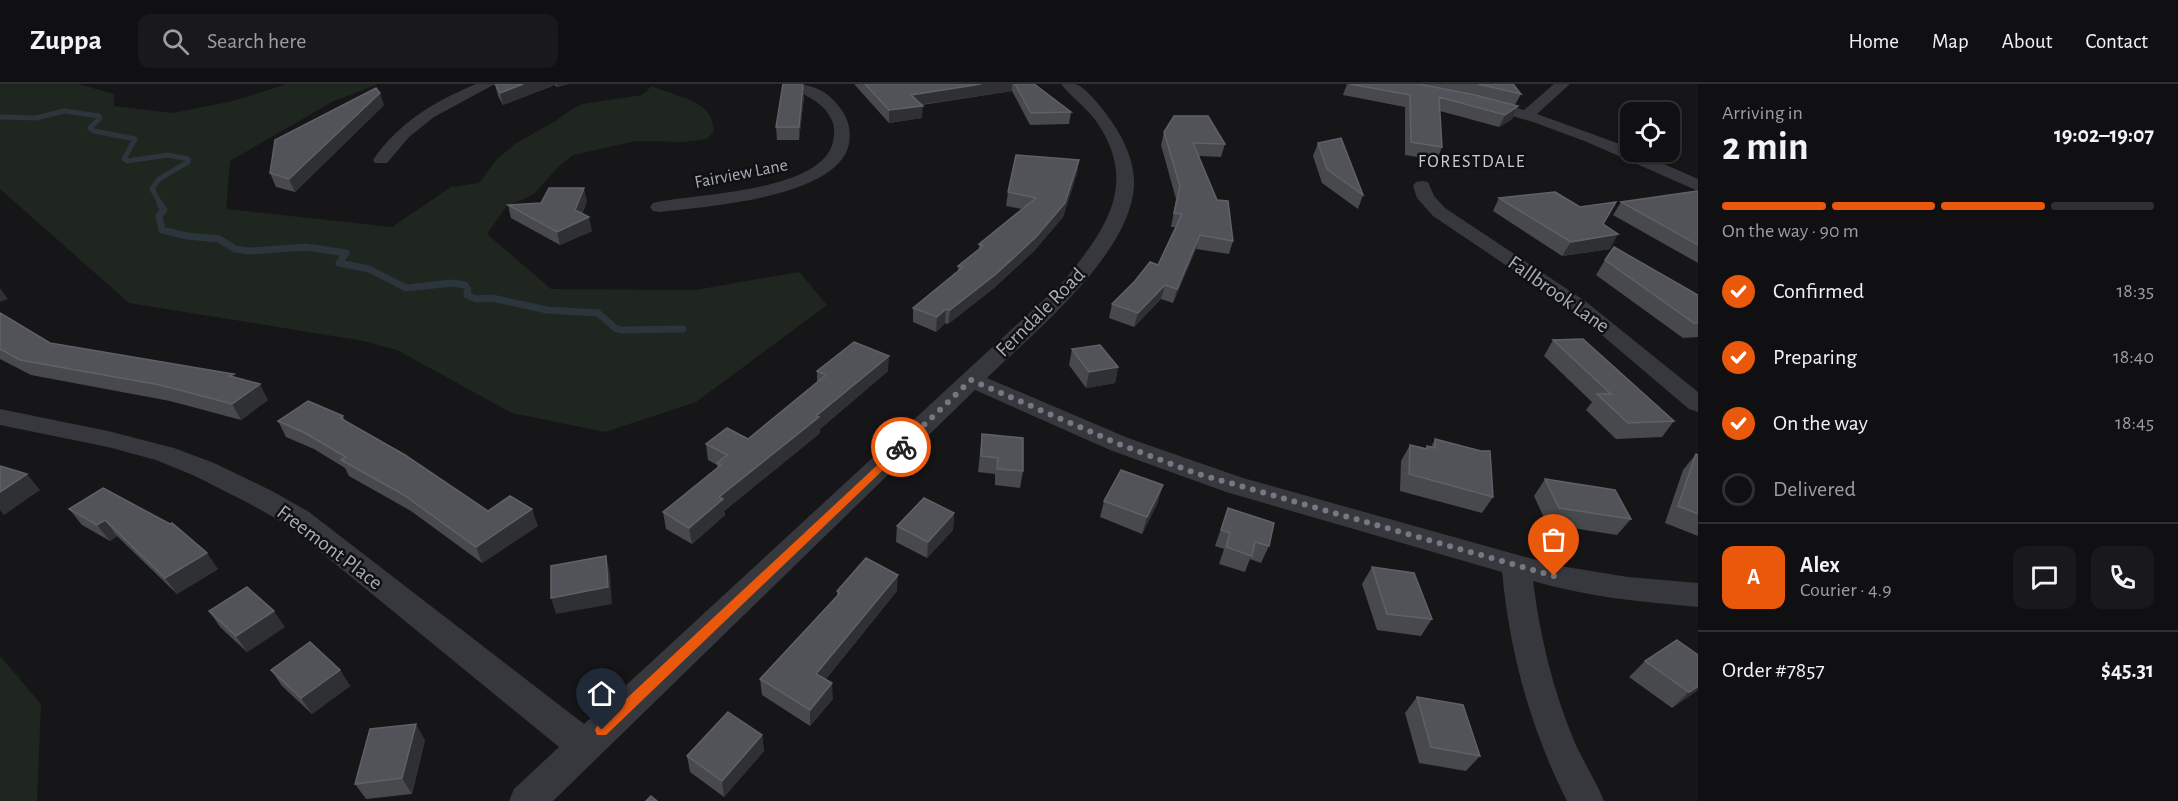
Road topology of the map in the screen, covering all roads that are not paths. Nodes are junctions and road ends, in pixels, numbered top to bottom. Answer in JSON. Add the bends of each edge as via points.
{"nodes":[{"id":1,"x":488,"y":84,"type":"edge"},
{"id":2,"x":797,"y":84,"type":"edge"},
{"id":3,"x":1068,"y":84,"type":"edge"},
{"id":4,"x":1563,"y":84,"type":"edge"},
{"id":5,"x":1466,"y":100,"type":"edge"},
{"id":6,"x":1527,"y":115,"type":"junction"},
{"id":7,"x":381,"y":160,"type":"dead end"},
{"id":8,"x":1422,"y":186,"type":"dead end"},
{"id":9,"x":1698,"y":186,"type":"edge"},
{"id":10,"x":659,"y":207,"type":"dead end"},
{"id":11,"x":971,"y":380,"type":"junction"},
{"id":12,"x":1698,"y":404,"type":"edge"},
{"id":13,"x":0,"y":417,"type":"edge"},
{"id":14,"x":1516,"y":567,"type":"junction"},
{"id":15,"x":1698,"y":595,"type":"edge"},
{"id":16,"x":585,"y":746,"type":"junction"},
{"id":17,"x":527,"y":801,"type":"edge"},
{"id":18,"x":1586,"y":801,"type":"edge"}],
"edges":[{"from":1,"to":7,"type":"street","via":[[441,104],[420,118]]},
{"from":2,"to":10,"type":"street","name":"Fairview Lane","via":[[830,106],[842,127],[842,146],[824,167],[801,180],[772,189]]},
{"from":3,"to":11,"type":"street","name":"Ferndale Road","via":[[1093,106],[1114,138],[1125,180],[1123,203],[1100,247],[1069,287]]},
{"from":4,"to":6,"type":"street"},
{"from":5,"to":6,"type":"street"},
{"from":6,"to":9,"type":"street","via":[[1602,141]]},
{"from":8,"to":12,"type":"street","name":"Fallbrook Lane","via":[[1426,198],[1439,212],[1586,311]]},
{"from":11,"to":14,"type":"street","via":[[1195,473]]},
{"from":11,"to":16,"type":"street","name":"Ferndale Road"},
{"from":13,"to":16,"type":"street","name":"Freemont Place","via":[[144,448],[246,488],[299,519]]},
{"from":14,"to":15,"type":"street","via":[[1592,583]]},
{"from":14,"to":18,"type":"street","via":[[1532,669],[1552,733]]},
{"from":16,"to":17,"type":"street","name":"Ferndale Road"}]}
